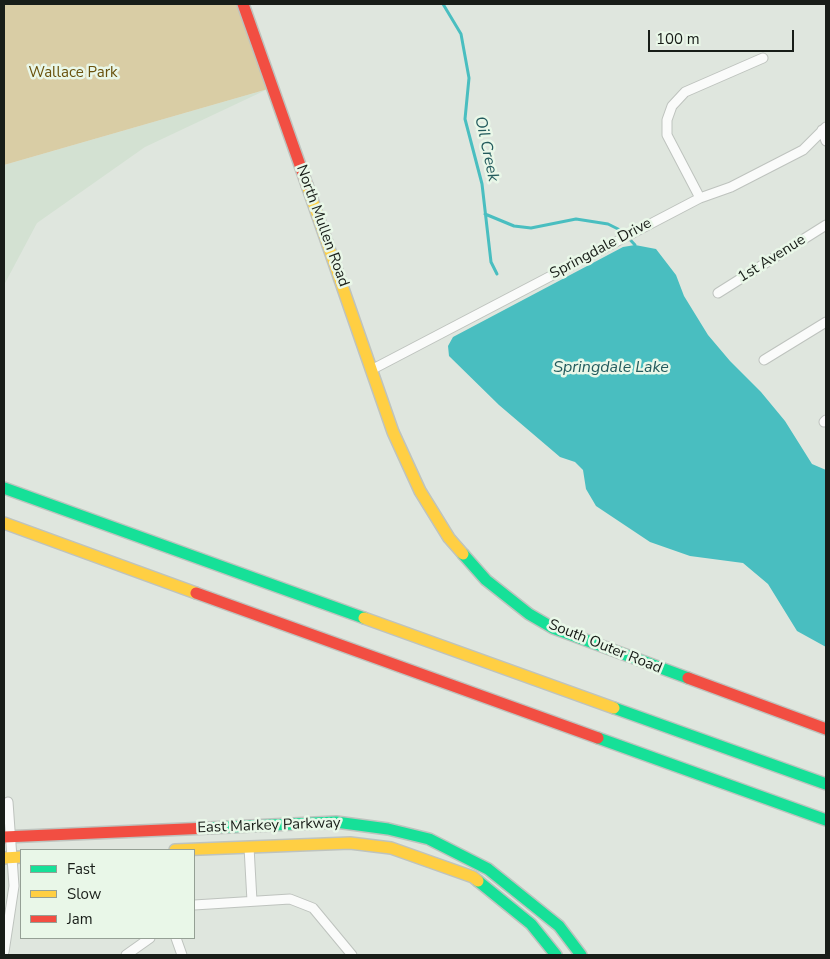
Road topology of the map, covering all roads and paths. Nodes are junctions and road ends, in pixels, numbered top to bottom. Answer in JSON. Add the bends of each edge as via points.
{"nodes":[{"id":1,"x":243,"y":4,"type":"edge"},
{"id":2,"x":763,"y":58,"type":"dead end"},
{"id":3,"x":824,"y":128,"type":"edge"},
{"id":4,"x":826,"y":141,"type":"edge"},
{"id":5,"x":700,"y":198,"type":"junction"},
{"id":6,"x":826,"y":225,"type":"edge"},
{"id":7,"x":718,"y":293,"type":"dead end"},
{"id":8,"x":826,"y":322,"type":"edge"},
{"id":9,"x":764,"y":360,"type":"dead end"},
{"id":10,"x":374,"y":369,"type":"junction"},
{"id":11,"x":4,"y":488,"type":"edge"},
{"id":12,"x":426,"y":502,"type":"joint"},
{"id":13,"x":4,"y":523,"type":"edge"},
{"id":14,"x":826,"y":730,"type":"edge"},
{"id":15,"x":826,"y":784,"type":"edge"},
{"id":16,"x":8,"y":802,"type":"dead end"},
{"id":17,"x":826,"y":820,"type":"edge"},
{"id":18,"x":7,"y":837,"type":"edge"},
{"id":19,"x":249,"y":847,"type":"junction"},
{"id":20,"x":195,"y":849,"type":"edge"},
{"id":21,"x":12,"y":857,"type":"edge"},
{"id":22,"x":252,"y":901,"type":"junction"},
{"id":23,"x":195,"y":905,"type":"edge"},
{"id":24,"x":149,"y":939,"type":"edge"},
{"id":25,"x":176,"y":939,"type":"edge"},
{"id":26,"x":4,"y":952,"type":"edge"},
{"id":27,"x":126,"y":955,"type":"edge"},
{"id":28,"x":182,"y":955,"type":"edge"},
{"id":29,"x":352,"y":955,"type":"edge"},
{"id":30,"x":556,"y":955,"type":"edge"},
{"id":31,"x":581,"y":955,"type":"edge"}],
"edges":[{"from":1,"to":10,"type":"main road","name":"North Mullen Road"},
{"from":2,"to":5,"type":"street","via":[[685,92],[672,106],[667,120],[667,135]]},
{"from":3,"to":4,"type":"street"},
{"from":3,"to":5,"type":"street","name":"Springdale Drive","via":[[802,150],[731,187]]},
{"from":5,"to":10,"type":"street","name":"Springdale Drive"},
{"from":6,"to":7,"type":"street","name":"1st Avenue"},
{"from":8,"to":9,"type":"street"},
{"from":10,"to":12,"type":"main road","name":"North Mullen Road","via":[[394,432]]},
{"from":11,"to":15,"type":"main road"},
{"from":12,"to":14,"type":"main road","name":"South Outer Road","via":[[449,538],[486,580],[553,628]]},
{"from":13,"to":17,"type":"main road"},
{"from":16,"to":18,"type":"street"},
{"from":18,"to":21,"type":"street"},
{"from":18,"to":31,"type":"main road","name":"East Markey Parkway","via":[[336,822],[388,829],[429,839],[488,869],[559,926]]},
{"from":19,"to":20,"type":"main road","name":"East Markey Parkway"},
{"from":19,"to":22,"type":"street"},
{"from":19,"to":30,"type":"main road","name":"East Markey Parkway","via":[[350,843],[391,848],[429,860],[473,876],[531,924]]},
{"from":21,"to":26,"type":"street","via":[[14,886]]},
{"from":22,"to":23,"type":"street"},
{"from":22,"to":29,"type":"street","via":[[290,899],[313,908]]},
{"from":24,"to":27,"type":"street"},
{"from":25,"to":28,"type":"street"}]}
